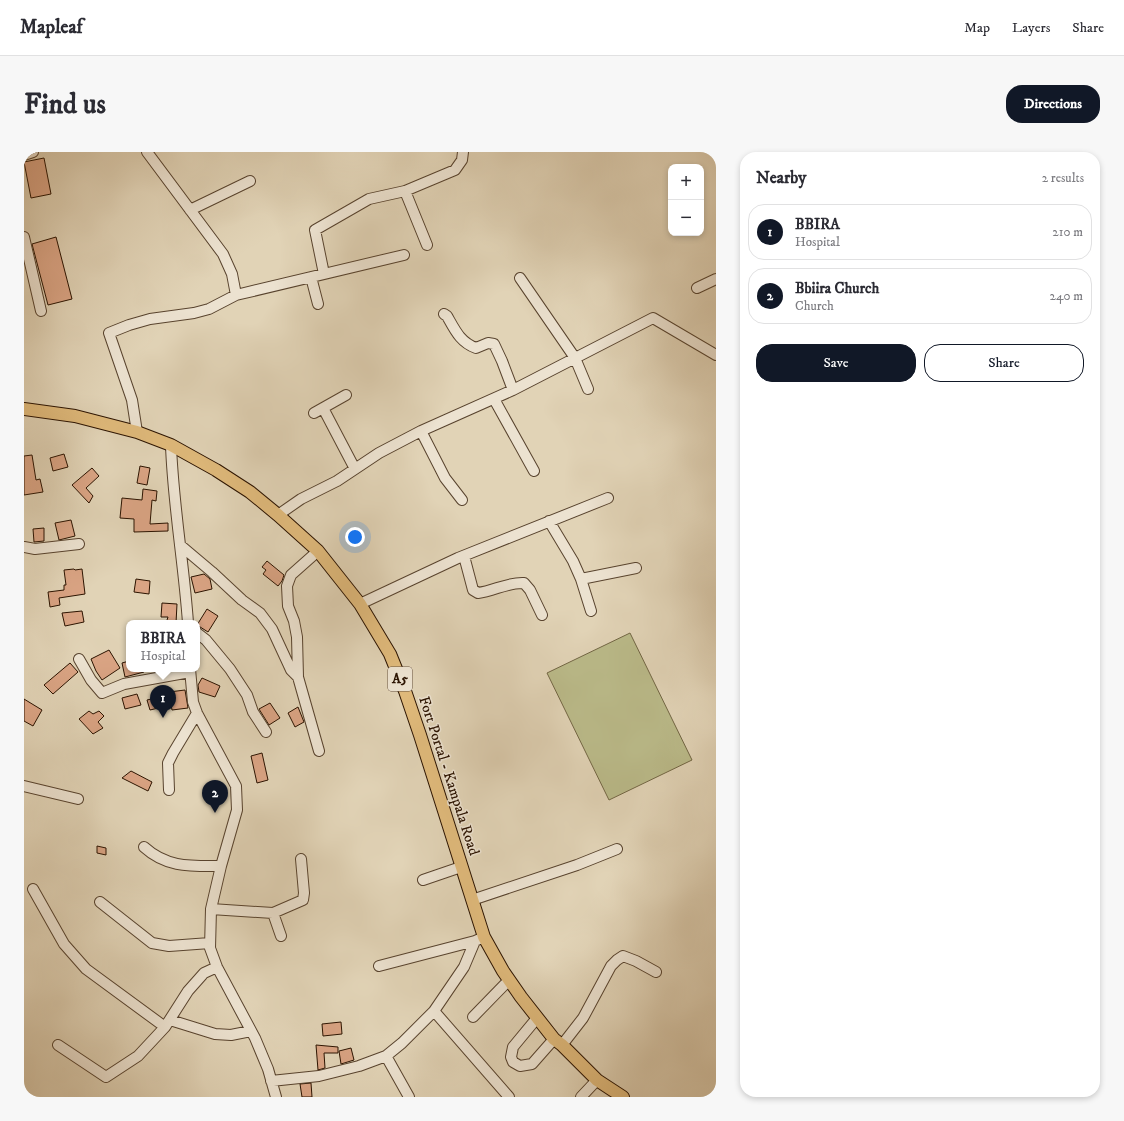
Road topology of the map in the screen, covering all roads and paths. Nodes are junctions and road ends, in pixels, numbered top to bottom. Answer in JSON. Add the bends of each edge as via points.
{"nodes":[{"id":1,"x":33,"y":152,"type":"edge"},
{"id":2,"x":148,"y":152,"type":"edge"},
{"id":3,"x":463,"y":152,"type":"edge"},
{"id":4,"x":24,"y":156,"type":"edge"},
{"id":5,"x":250,"y":181,"type":"dead end"},
{"id":6,"x":405,"y":191,"type":"junction"},
{"id":7,"x":190,"y":210,"type":"junction"},
{"id":8,"x":24,"y":237,"type":"edge"},
{"id":9,"x":426,"y":245,"type":"dead end"},
{"id":10,"x":404,"y":255,"type":"dead end"},
{"id":11,"x":324,"y":274,"type":"junction"},
{"id":12,"x":311,"y":277,"type":"junction"},
{"id":13,"x":520,"y":278,"type":"dead end"},
{"id":14,"x":716,"y":279,"type":"edge"},
{"id":15,"x":697,"y":288,"type":"dead end"},
{"id":16,"x":236,"y":295,"type":"junction"},
{"id":17,"x":318,"y":304,"type":"dead end"},
{"id":18,"x":41,"y":311,"type":"dead end"},
{"id":19,"x":444,"y":314,"type":"dead end"},
{"id":20,"x":716,"y":355,"type":"edge"},
{"id":21,"x":575,"y":358,"type":"junction"},
{"id":22,"x":588,"y":389,"type":"dead end"},
{"id":23,"x":513,"y":390,"type":"junction"},
{"id":24,"x":346,"y":395,"type":"dead end"},
{"id":25,"x":494,"y":399,"type":"junction"},
{"id":26,"x":24,"y":409,"type":"edge"},
{"id":27,"x":421,"y":431,"type":"junction"},
{"id":28,"x":137,"y":432,"type":"junction"},
{"id":29,"x":171,"y":446,"type":"junction"},
{"id":30,"x":355,"y":469,"type":"junction"},
{"id":31,"x":534,"y":471,"type":"dead end"},
{"id":32,"x":608,"y":498,"type":"dead end"},
{"id":33,"x":462,"y":500,"type":"dead end"},
{"id":34,"x":278,"y":515,"type":"junction"},
{"id":35,"x":549,"y":522,"type":"junction"},
{"id":36,"x":79,"y":544,"type":"dead end"},
{"id":37,"x":180,"y":545,"type":"junction"},
{"id":38,"x":24,"y":547,"type":"edge"},
{"id":39,"x":318,"y":551,"type":"junction"},
{"id":40,"x":464,"y":556,"type":"junction"},
{"id":41,"x":636,"y":568,"type":"dead end"},
{"id":42,"x":581,"y":579,"type":"junction"},
{"id":43,"x":360,"y":604,"type":"junction"},
{"id":44,"x":591,"y":611,"type":"dead end"},
{"id":45,"x":542,"y":615,"type":"dead end"},
{"id":46,"x":188,"y":620,"type":"edge"},
{"id":47,"x":200,"y":635,"type":"edge"},
{"id":48,"x":79,"y":659,"type":"dead end"},
{"id":49,"x":181,"y":672,"type":"edge"},
{"id":50,"x":190,"y":672,"type":"edge"},
{"id":51,"x":298,"y":676,"type":"junction"},
{"id":52,"x":197,"y":713,"type":"junction"},
{"id":53,"x":266,"y":732,"type":"dead end"},
{"id":54,"x":319,"y":751,"type":"dead end"},
{"id":55,"x":24,"y":786,"type":"edge"},
{"id":56,"x":169,"y":790,"type":"dead end"},
{"id":57,"x":78,"y":800,"type":"dead end"},
{"id":58,"x":144,"y":847,"type":"dead end"},
{"id":59,"x":617,"y":850,"type":"dead end"},
{"id":60,"x":300,"y":859,"type":"dead end"},
{"id":61,"x":221,"y":866,"type":"junction"},
{"id":62,"x":461,"y":867,"type":"junction"},
{"id":63,"x":423,"y":880,"type":"dead end"},
{"id":64,"x":33,"y":889,"type":"dead end"},
{"id":65,"x":472,"y":900,"type":"junction"},
{"id":66,"x":100,"y":902,"type":"dead end"},
{"id":67,"x":211,"y":909,"type":"junction"},
{"id":68,"x":273,"y":913,"type":"junction"},
{"id":69,"x":281,"y":936,"type":"dead end"},
{"id":70,"x":480,"y":939,"type":"junction"},
{"id":71,"x":210,"y":944,"type":"junction"},
{"id":72,"x":379,"y":966,"type":"dead end"},
{"id":73,"x":217,"y":967,"type":"junction"},
{"id":74,"x":656,"y":972,"type":"dead end"},
{"id":75,"x":509,"y":980,"type":"junction"},
{"id":76,"x":434,"y":1011,"type":"junction"},
{"id":77,"x":473,"y":1017,"type":"dead end"},
{"id":78,"x":537,"y":1018,"type":"junction"},
{"id":79,"x":167,"y":1024,"type":"junction"},
{"id":80,"x":251,"y":1031,"type":"junction"},
{"id":81,"x":558,"y":1042,"type":"junction"},
{"id":82,"x":58,"y":1045,"type":"dead end"},
{"id":83,"x":386,"y":1056,"type":"junction"},
{"id":84,"x":597,"y":1080,"type":"junction"},
{"id":85,"x":271,"y":1081,"type":"junction"},
{"id":86,"x":276,"y":1097,"type":"edge"},
{"id":87,"x":409,"y":1097,"type":"edge"},
{"id":88,"x":508,"y":1097,"type":"edge"},
{"id":89,"x":580,"y":1097,"type":"edge"},
{"id":90,"x":623,"y":1097,"type":"edge"}],
"edges":[{"from":1,"to":4,"type":"street"},
{"from":2,"to":7,"type":"street"},
{"from":3,"to":6,"type":"street","via":[[462,160],[455,170]]},
{"from":5,"to":7,"type":"street"},
{"from":6,"to":9,"type":"street"},
{"from":6,"to":11,"type":"street","via":[[368,199],[315,230]]},
{"from":7,"to":16,"type":"street","via":[[223,254],[232,274]]},
{"from":8,"to":18,"type":"street"},
{"from":10,"to":11,"type":"street"},
{"from":11,"to":12,"type":"street"},
{"from":12,"to":16,"type":"street"},
{"from":12,"to":17,"type":"street"},
{"from":13,"to":21,"type":"street"},
{"from":14,"to":15,"type":"street"},
{"from":16,"to":28,"type":"street","via":[[210,309],[150,319],[110,333],[132,400]]},
{"from":19,"to":23,"type":"street","via":[[459,337],[468,345],[476,348],[488,343],[494,344]]},
{"from":20,"to":21,"type":"street","via":[[652,318]]},
{"from":21,"to":22,"type":"street"},
{"from":21,"to":23,"type":"street"},
{"from":23,"to":25,"type":"street"},
{"from":24,"to":30,"type":"street","via":[[319,411]]},
{"from":25,"to":27,"type":"street"},
{"from":25,"to":31,"type":"street"},
{"from":26,"to":28,"type":"main road","name":"Fort Portal - Kampala Road","number":"A5","via":[[75,416]]},
{"from":27,"to":30,"type":"street"},
{"from":27,"to":33,"type":"street","via":[[445,478]]},
{"from":28,"to":29,"type":"main road","name":"Fort Portal - Kampala Road","number":"A5"},
{"from":29,"to":34,"type":"main road","name":"Fort Portal - Kampala Road","number":"A5","via":[[222,473]]},
{"from":29,"to":37,"type":"street"},
{"from":30,"to":34,"type":"street"},
{"from":32,"to":35,"type":"street"},
{"from":34,"to":39,"type":"main road","name":"Fort Portal - Kampala Road","number":"A5"},
{"from":35,"to":40,"type":"street"},
{"from":35,"to":42,"type":"street"},
{"from":36,"to":38,"type":"street","via":[[34,549]]},
{"from":37,"to":46,"type":"street"},
{"from":37,"to":51,"type":"street","via":[[260,613],[272,629],[291,670]]},
{"from":39,"to":43,"type":"main road","name":"Fort Portal - Kampala Road","number":"A5"},
{"from":39,"to":51,"type":"street","via":[[291,576],[287,586],[288,606],[297,637]]},
{"from":40,"to":43,"type":"street"},
{"from":40,"to":45,"type":"street","via":[[473,590],[478,593],[515,582],[524,583]]},
{"from":41,"to":42,"type":"street"},
{"from":42,"to":44,"type":"street"},
{"from":43,"to":62,"type":"main road","name":"Fort Portal - Kampala Road","number":"A5","via":[[390,654],[405,691]]},
{"from":47,"to":53,"type":"street","via":[[230,669]]},
{"from":48,"to":49,"type":"street","via":[[102,693],[124,684]]},
{"from":50,"to":52,"type":"street"},
{"from":51,"to":54,"type":"street"},
{"from":52,"to":56,"type":"street","via":[[168,763]]},
{"from":52,"to":61,"type":"street","via":[[236,786],[237,810]]},
{"from":55,"to":57,"type":"street"},
{"from":58,"to":61,"type":"street","via":[[154,856],[167,861],[189,866]]},
{"from":59,"to":65,"type":"street"},
{"from":60,"to":68,"type":"street","via":[[303,900]]},
{"from":61,"to":67,"type":"street"},
{"from":62,"to":63,"type":"street"},
{"from":62,"to":65,"type":"main road","name":"Fort Portal - Kampala Road","number":"A5"},
{"from":64,"to":79,"type":"street","via":[[64,944],[86,969]]},
{"from":65,"to":70,"type":"main road","name":"Fort Portal - Kampala Road","number":"A5"},
{"from":66,"to":71,"type":"street","via":[[152,943],[169,946]]},
{"from":67,"to":68,"type":"street"},
{"from":67,"to":71,"type":"street"},
{"from":68,"to":69,"type":"street"},
{"from":70,"to":72,"type":"street"},
{"from":70,"to":75,"type":"main road","name":"Fort Portal - Kampala Road","number":"A5"},
{"from":70,"to":76,"type":"street"},
{"from":71,"to":73,"type":"street"},
{"from":73,"to":79,"type":"street","via":[[204,973],[188,991]]},
{"from":73,"to":80,"type":"street"},
{"from":74,"to":81,"type":"street","via":[[623,956],[617,960],[611,966],[583,1018]]},
{"from":75,"to":77,"type":"street"},
{"from":75,"to":78,"type":"main road","name":"Fort Portal - Kampala Road","number":"A5"},
{"from":76,"to":83,"type":"street"},
{"from":76,"to":88,"type":"street"},
{"from":78,"to":81,"type":"main road","name":"Fort Portal - Kampala Road","number":"A5"},
{"from":78,"to":81,"type":"street","via":[[513,1047],[513,1062],[520,1066],[532,1064]]},
{"from":79,"to":80,"type":"street","via":[[215,1034],[231,1035]]},
{"from":79,"to":82,"type":"street","via":[[138,1056],[106,1077]]},
{"from":80,"to":85,"type":"street"},
{"from":81,"to":84,"type":"main road","name":"Fort Portal - Kampala Road","number":"A5"},
{"from":83,"to":85,"type":"street","via":[[319,1076]]},
{"from":83,"to":87,"type":"street"},
{"from":84,"to":89,"type":"street"},
{"from":84,"to":90,"type":"main road","name":"Fort Portal - Kampala Road","number":"A5"},
{"from":85,"to":86,"type":"street"}]}
